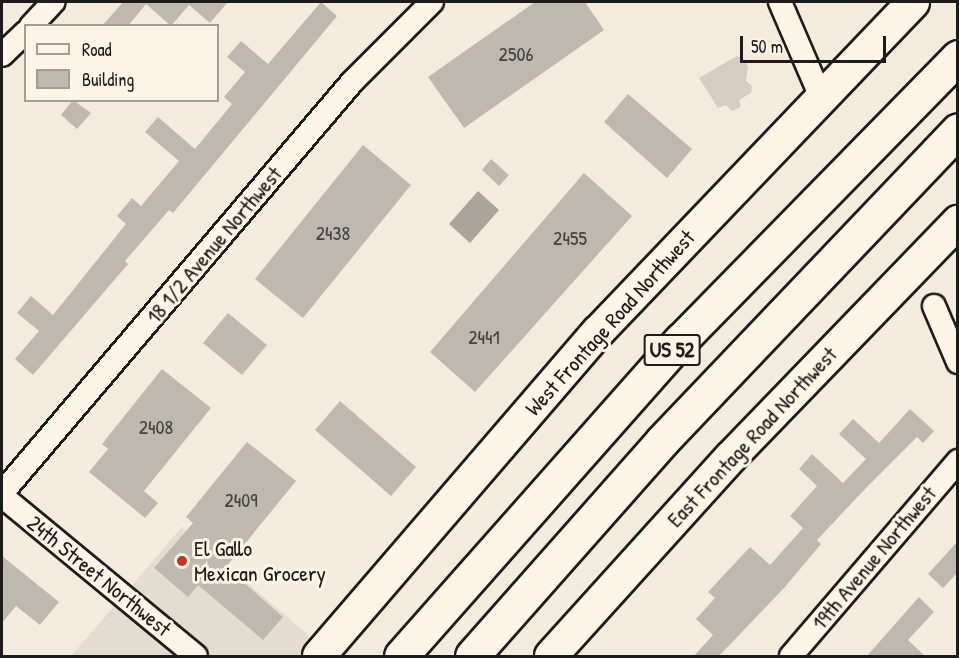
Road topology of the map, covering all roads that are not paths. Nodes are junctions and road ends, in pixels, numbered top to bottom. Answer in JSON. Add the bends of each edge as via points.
{"nodes":[{"id":1,"x":54,"y":2,"type":"edge"},
{"id":2,"x":432,"y":2,"type":"edge"},
{"id":3,"x":780,"y":2,"type":"edge"},
{"id":4,"x":913,"y":2,"type":"edge"},
{"id":5,"x":33,"y":24,"type":"edge"},
{"id":6,"x":24,"y":34,"type":"edge"},
{"id":7,"x":2,"y":55,"type":"edge"},
{"id":8,"x":957,"y":57,"type":"edge"},
{"id":9,"x":820,"y":95,"type":"junction"},
{"id":10,"x":957,"y":130,"type":"edge"},
{"id":11,"x":957,"y":222,"type":"edge"},
{"id":12,"x":934,"y":306,"type":"dead end"},
{"id":13,"x":957,"y":362,"type":"edge"},
{"id":14,"x":957,"y":461,"type":"edge"},
{"id":15,"x":2,"y":495,"type":"edge"},
{"id":16,"x":196,"y":657,"type":"edge"},
{"id":17,"x":319,"y":657,"type":"edge"},
{"id":18,"x":401,"y":657,"type":"edge"},
{"id":19,"x":471,"y":657,"type":"edge"},
{"id":20,"x":551,"y":657,"type":"edge"},
{"id":21,"x":791,"y":657,"type":"edge"}],
"edges":[{"from":1,"to":5,"type":"street"},
{"from":2,"to":15,"type":"street","name":"18 1/2 Avenue Northwest","via":[[352,82]]},
{"from":3,"to":9,"type":"street"},
{"from":4,"to":9,"type":"street","name":"West Frontage Road Northwest"},
{"from":6,"to":7,"type":"street"},
{"from":8,"to":18,"type":"highway","number":"US 52","via":[[681,340]]},
{"from":9,"to":17,"type":"street","name":"West Frontage Road Northwest","via":[[597,332]]},
{"from":10,"to":19,"type":"highway","number":"US 52","via":[[662,441]]},
{"from":11,"to":20,"type":"street","name":"East Frontage Road Northwest","via":[[731,457]]},
{"from":12,"to":13,"type":"street"},
{"from":14,"to":21,"type":"street","name":"19th Avenue Northwest"},
{"from":15,"to":16,"type":"street","name":"24th Street Northwest"}]}
